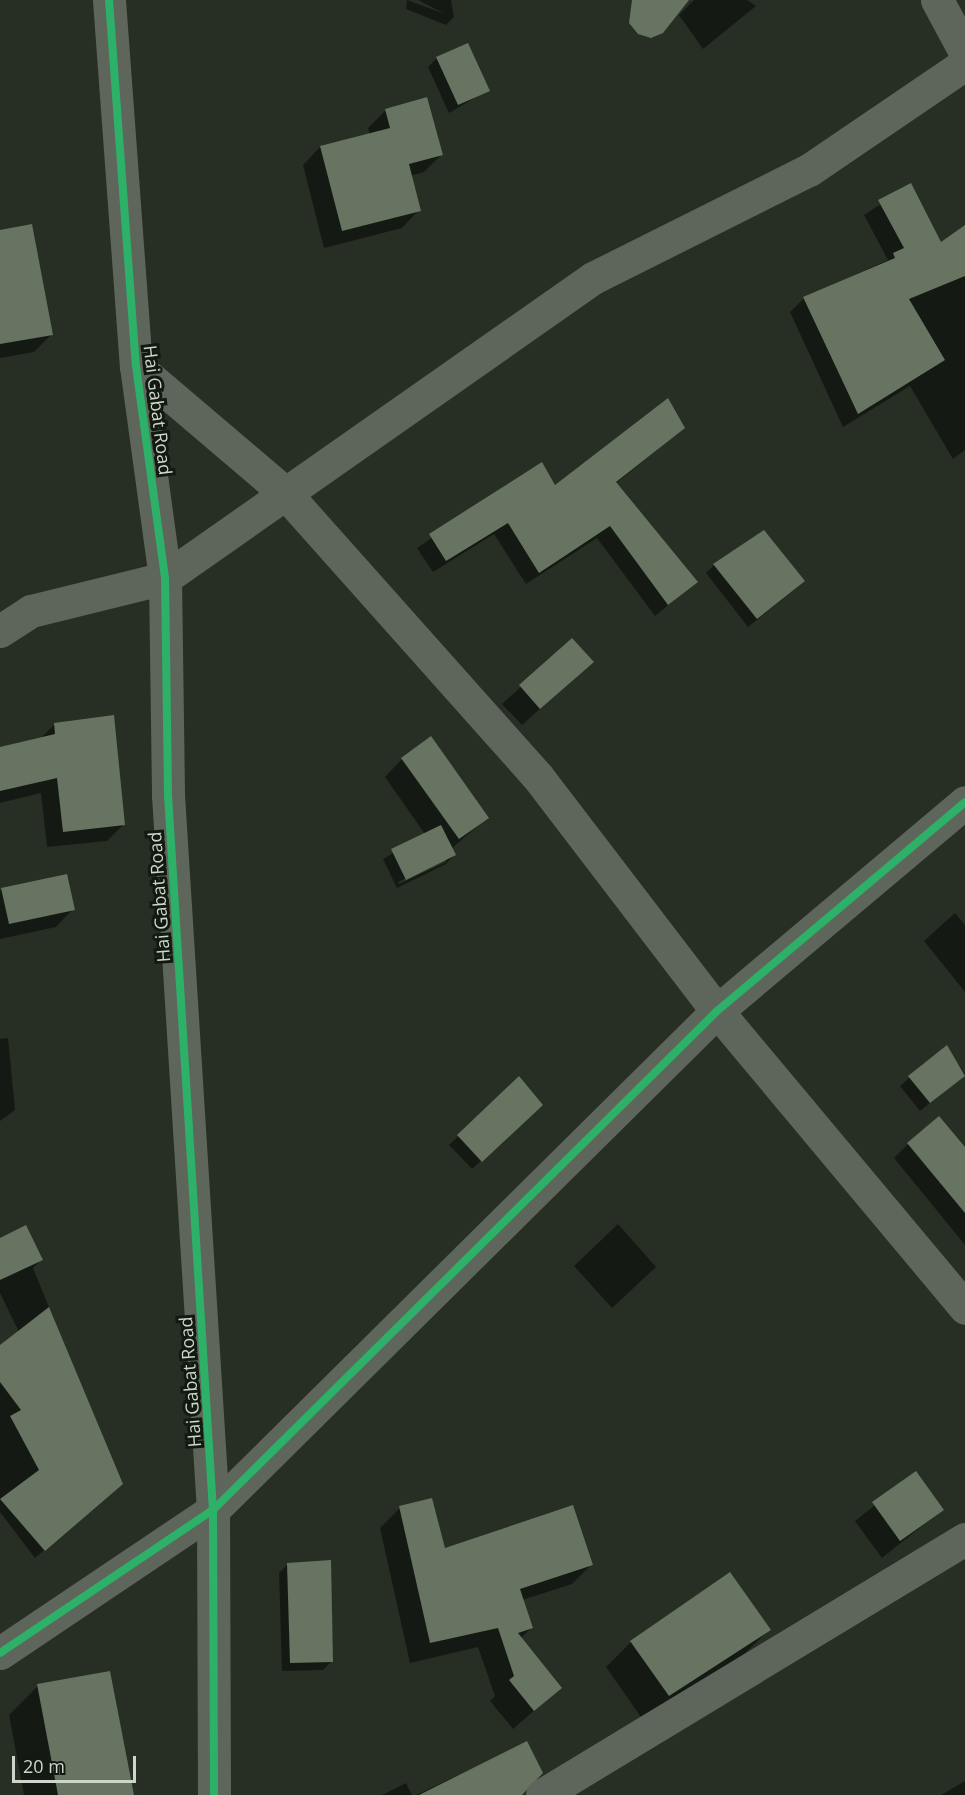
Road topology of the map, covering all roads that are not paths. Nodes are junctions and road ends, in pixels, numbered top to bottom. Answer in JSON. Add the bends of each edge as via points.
{"nodes":[{"id":1,"x":109,"y":0,"type":"edge"},
{"id":2,"x":937,"y":0,"type":"edge"},
{"id":3,"x":965,"y":52,"type":"edge"},
{"id":4,"x":965,"y":63,"type":"edge"},
{"id":5,"x":136,"y":366,"type":"junction"},
{"id":6,"x":285,"y":493,"type":"junction"},
{"id":7,"x":165,"y":578,"type":"junction"},
{"id":8,"x":0,"y":632,"type":"edge"},
{"id":9,"x":965,"y":802,"type":"edge"},
{"id":10,"x":717,"y":1011,"type":"junction"},
{"id":11,"x":965,"y":1308,"type":"edge"},
{"id":12,"x":213,"y":1510,"type":"junction"},
{"id":13,"x":965,"y":1539,"type":"edge"},
{"id":14,"x":0,"y":1653,"type":"edge"},
{"id":15,"x":214,"y":1795,"type":"edge"},
{"id":16,"x":542,"y":1795,"type":"edge"}],
"edges":[{"from":1,"to":5,"type":"street","name":"Hai Gabat Road"},
{"from":2,"to":3,"type":"street"},
{"from":4,"to":6,"type":"street","via":[[809,170],[593,279]]},
{"from":5,"to":6,"type":"street"},
{"from":5,"to":7,"type":"street","name":"Hai Gabat Road"},
{"from":6,"to":7,"type":"street"},
{"from":6,"to":10,"type":"street","via":[[538,777]]},
{"from":7,"to":8,"type":"street","via":[[31,611]]},
{"from":7,"to":12,"type":"street","name":"Hai Gabat Road","via":[[168,795]]},
{"from":9,"to":10,"type":"street"},
{"from":10,"to":11,"type":"street"},
{"from":10,"to":12,"type":"street"},
{"from":12,"to":14,"type":"street"},
{"from":12,"to":15,"type":"street","name":"Hai Gabat Road"},
{"from":13,"to":16,"type":"street"}]}
